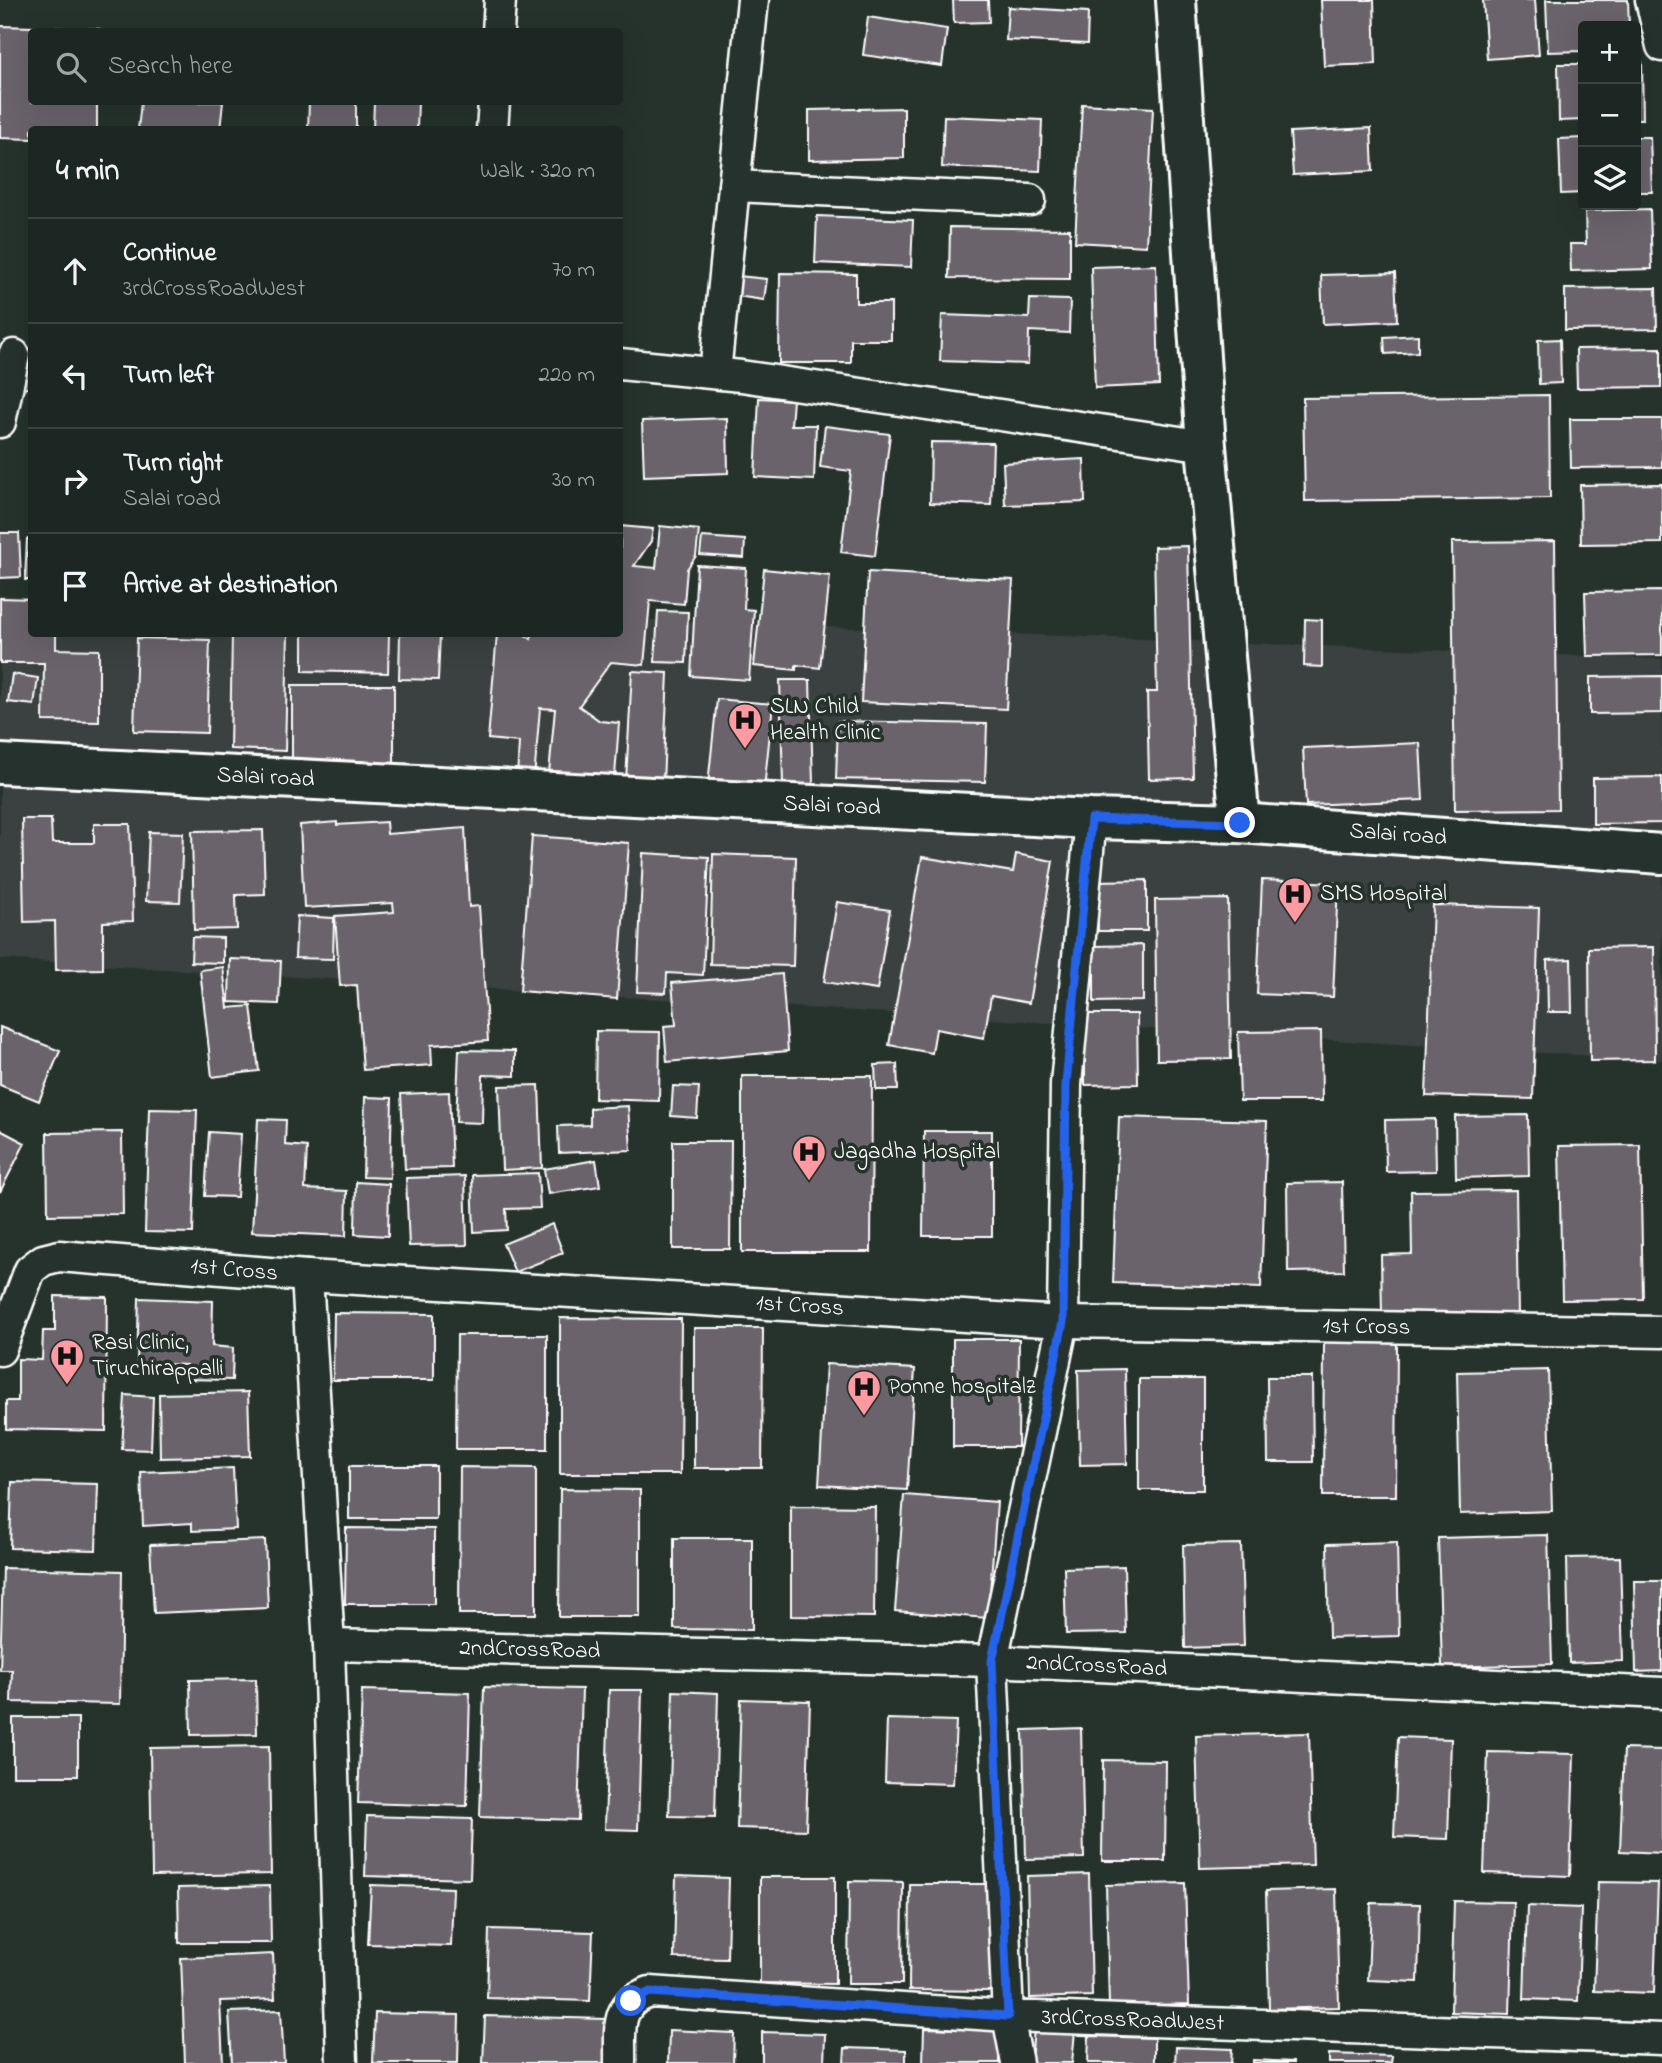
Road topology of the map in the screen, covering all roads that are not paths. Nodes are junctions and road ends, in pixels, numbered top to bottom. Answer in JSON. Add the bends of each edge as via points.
{"nodes":[{"id":1,"x":500,"y":0,"type":"edge"},
{"id":2,"x":752,"y":0,"type":"edge"},
{"id":3,"x":1176,"y":0,"type":"edge"},
{"id":4,"x":1651,"y":0,"type":"edge"},
{"id":5,"x":498,"y":28,"type":"edge"},
{"id":6,"x":1662,"y":46,"type":"edge"},
{"id":7,"x":494,"y":105,"type":"edge"},
{"id":8,"x":492,"y":126,"type":"edge"},
{"id":9,"x":733,"y":186,"type":"junction"},
{"id":10,"x":1030,"y":201,"type":"dead end"},
{"id":11,"x":14,"y":355,"type":"dead end"},
{"id":12,"x":623,"y":364,"type":"edge"},
{"id":13,"x":715,"y":373,"type":"junction"},
{"id":14,"x":0,"y":422,"type":"edge"},
{"id":15,"x":1206,"y":446,"type":"junction"},
{"id":16,"x":0,"y":764,"type":"edge"},
{"id":17,"x":1091,"y":819,"type":"junction"},
{"id":18,"x":1240,"y":823,"type":"junction"},
{"id":19,"x":1662,"y":854,"type":"edge"},
{"id":20,"x":307,"y":1276,"type":"junction"},
{"id":21,"x":1063,"y":1322,"type":"junction"},
{"id":22,"x":1662,"y":1332,"type":"edge"},
{"id":23,"x":0,"y":1350,"type":"edge"},
{"id":24,"x":328,"y":1645,"type":"junction"},
{"id":25,"x":992,"y":1661,"type":"junction"},
{"id":26,"x":1662,"y":1693,"type":"edge"},
{"id":27,"x":1008,"y":2016,"type":"junction"},
{"id":28,"x":1662,"y":2039,"type":"edge"},
{"id":29,"x":342,"y":2063,"type":"edge"},
{"id":30,"x":620,"y":2063,"type":"edge"},
{"id":31,"x":1017,"y":2063,"type":"edge"}],
"edges":[{"from":1,"to":5,"type":"street"},
{"from":2,"to":9,"type":"street"},
{"from":3,"to":15,"type":"main road"},
{"from":4,"to":6,"type":"street"},
{"from":7,"to":8,"type":"street"},
{"from":9,"to":10,"type":"street"},
{"from":9,"to":13,"type":"street"},
{"from":11,"to":14,"type":"street"},
{"from":12,"to":13,"type":"street"},
{"from":13,"to":15,"type":"street"},
{"from":15,"to":18,"type":"main road"},
{"from":16,"to":17,"type":"main road","name":"Salai road"},
{"from":17,"to":18,"type":"main road","name":"Salai road"},
{"from":17,"to":21,"type":"street","via":[[1066,1084]]},
{"from":18,"to":19,"type":"main road","name":"Salai road"},
{"from":20,"to":21,"type":"street","name":"1st Cross"},
{"from":20,"to":23,"type":"street","name":"1st Cross","via":[[59,1256],[30,1270]]},
{"from":20,"to":24,"type":"street"},
{"from":21,"to":22,"type":"street","name":"1st Cross"},
{"from":21,"to":25,"type":"street"},
{"from":24,"to":25,"type":"street","name":"2ndCrossRoad"},
{"from":24,"to":29,"type":"street"},
{"from":25,"to":26,"type":"street","name":"2ndCrossRoad"},
{"from":25,"to":27,"type":"street"},
{"from":27,"to":28,"type":"street","name":"3rdCrossRoadWest"},
{"from":27,"to":30,"type":"street","name":"3rdCrossRoadWest","via":[[650,1992],[625,2007]]},
{"from":27,"to":31,"type":"street"}]}
